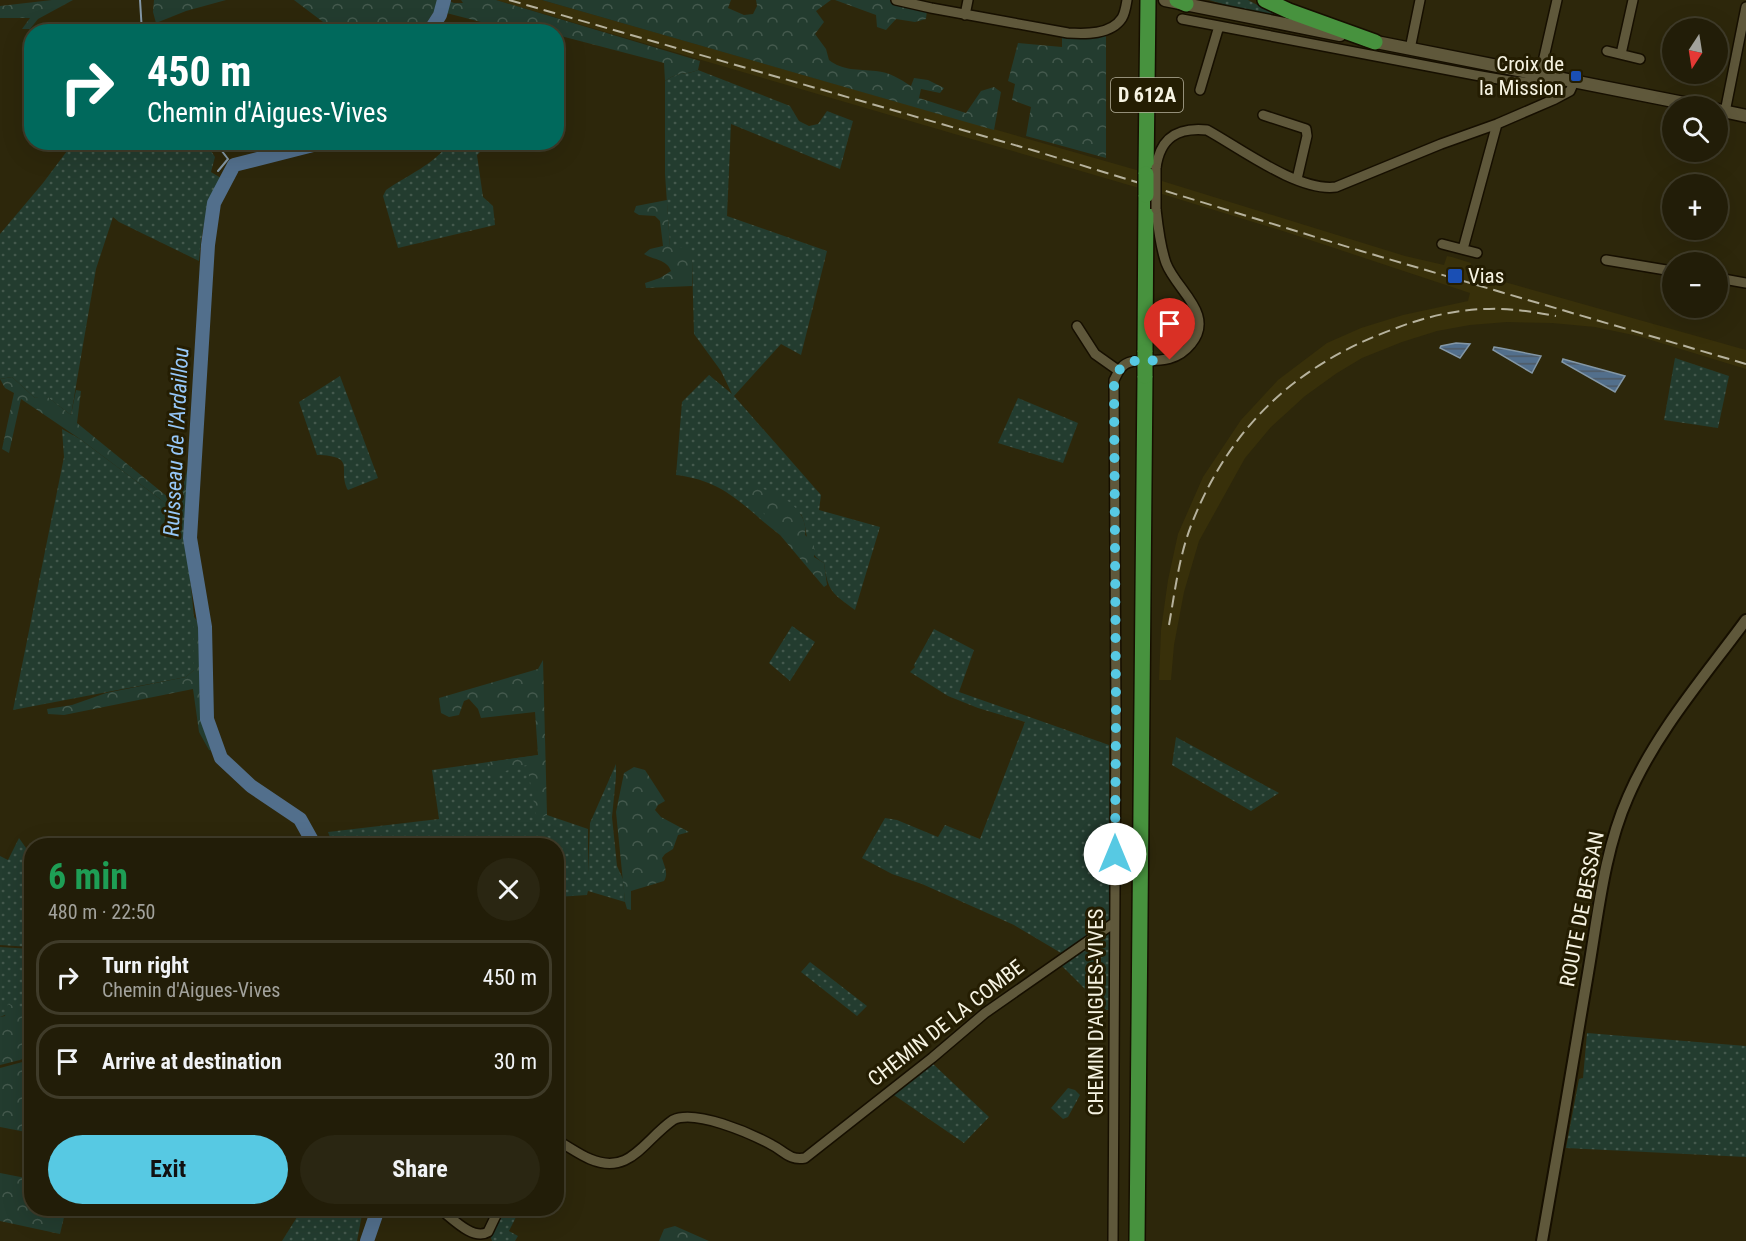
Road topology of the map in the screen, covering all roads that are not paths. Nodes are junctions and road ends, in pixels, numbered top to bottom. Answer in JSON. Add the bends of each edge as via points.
{"nodes":[{"id":1,"x":896,"y":0,"type":"edge"},
{"id":2,"x":968,"y":0,"type":"edge"},
{"id":3,"x":1127,"y":0,"type":"edge"},
{"id":4,"x":1148,"y":0,"type":"edge"},
{"id":5,"x":1165,"y":0,"type":"edge"},
{"id":6,"x":1265,"y":0,"type":"edge"},
{"id":7,"x":1420,"y":0,"type":"edge"},
{"id":8,"x":1557,"y":0,"type":"edge"},
{"id":9,"x":1632,"y":0,"type":"edge"},
{"id":10,"x":1746,"y":7,"type":"edge"},
{"id":11,"x":1182,"y":8,"type":"edge"},
{"id":12,"x":965,"y":15,"type":"junction"},
{"id":13,"x":1219,"y":26,"type":"junction"},
{"id":14,"x":1375,"y":42,"type":"junction"},
{"id":15,"x":1410,"y":49,"type":"junction"},
{"id":16,"x":1607,"y":51,"type":"dead end"},
{"id":17,"x":1621,"y":54,"type":"junction"},
{"id":18,"x":1640,"y":59,"type":"dead end"},
{"id":19,"x":1540,"y":75,"type":"junction"},
{"id":20,"x":1574,"y":82,"type":"junction"},
{"id":21,"x":1200,"y":90,"type":"dead end"},
{"id":22,"x":1725,"y":96,"type":"edge"},
{"id":23,"x":1556,"y":99,"type":"junction"},
{"id":24,"x":1662,"y":99,"type":"edge"},
{"id":25,"x":1728,"y":112,"type":"edge"},
{"id":26,"x":1263,"y":115,"type":"dead end"},
{"id":27,"x":1746,"y":116,"type":"edge"},
{"id":28,"x":1497,"y":124,"type":"junction"},
{"id":29,"x":1151,"y":171,"type":"junction"},
{"id":30,"x":1297,"y":179,"type":"junction"},
{"id":31,"x":1442,"y":244,"type":"dead end"},
{"id":32,"x":1463,"y":249,"type":"junction"},
{"id":33,"x":1477,"y":253,"type":"dead end"},
{"id":34,"x":1606,"y":260,"type":"dead end"},
{"id":35,"x":1662,"y":269,"type":"edge"},
{"id":36,"x":1728,"y":280,"type":"edge"},
{"id":37,"x":1746,"y":283,"type":"edge"},
{"id":38,"x":1077,"y":326,"type":"dead end"},
{"id":39,"x":1119,"y":371,"type":"junction"},
{"id":40,"x":1746,"y":620,"type":"edge"},
{"id":41,"x":1114,"y":923,"type":"junction"},
{"id":42,"x":564,"y":1145,"type":"edge"},
{"id":43,"x":450,"y":1216,"type":"edge"},
{"id":44,"x":496,"y":1216,"type":"edge"},
{"id":45,"x":1113,"y":1241,"type":"edge"},
{"id":46,"x":1137,"y":1241,"type":"edge"},
{"id":47,"x":1542,"y":1241,"type":"edge"}],
"edges":[{"from":1,"to":12,"type":"street"},
{"from":2,"to":12,"type":"street"},
{"from":3,"to":12,"type":"street","via":[[1123,17],[1115,26],[1085,34]]},
{"from":4,"to":29,"type":"highway","number":"D 612A"},
{"from":5,"to":11,"type":"main road"},
{"from":6,"to":14,"type":"highway"},
{"from":7,"to":15,"type":"street"},
{"from":8,"to":19,"type":"street"},
{"from":9,"to":17,"type":"street"},
{"from":10,"to":22,"type":"street"},
{"from":11,"to":13,"type":"street"},
{"from":11,"to":14,"type":"main road"},
{"from":13,"to":21,"type":"street"},
{"from":13,"to":23,"type":"street","via":[[1510,81],[1542,83]]},
{"from":14,"to":15,"type":"main road"},
{"from":15,"to":19,"type":"main road"},
{"from":16,"to":17,"type":"street"},
{"from":17,"to":18,"type":"street"},
{"from":19,"to":20,"type":"main road"},
{"from":20,"to":23,"type":"street","via":[[1570,91]]},
{"from":20,"to":24,"type":"main road"},
{"from":23,"to":28,"type":"street"},
{"from":25,"to":27,"type":"main road"},
{"from":26,"to":30,"type":"street","via":[[1306,129]]},
{"from":28,"to":30,"type":"street","via":[[1336,187],[1326,189]]},
{"from":28,"to":32,"type":"street"},
{"from":29,"to":30,"type":"street","via":[[1163,145],[1172,136],[1194,128],[1207,130]]},
{"from":29,"to":39,"type":"street","bridge":true,"via":[[1161,244],[1167,265],[1194,303],[1199,320],[1197,335],[1193,343],[1170,360],[1132,361]]},
{"from":29,"to":46,"type":"highway","number":"D 612A","bridge":true,"via":[[1146,195]]},
{"from":31,"to":32,"type":"street"},
{"from":32,"to":33,"type":"street"},
{"from":34,"to":35,"type":"street"},
{"from":36,"to":37,"type":"street"},
{"from":38,"to":39,"type":"street","via":[[1095,354]]},
{"from":39,"to":41,"type":"street","name":"CHEMIN D'AIGUES-VIVES","via":[[1114,380],[1113,399]]},
{"from":40,"to":47,"type":"street","name":"ROUTE DE BESSAN","via":[[1646,761],[1613,839]]},
{"from":41,"to":42,"type":"street","name":"CHEMIN DE LA COMBE","via":[[985,1013],[805,1158],[794,1159],[739,1131],[689,1116],[673,1120],[618,1164],[587,1158]]},
{"from":41,"to":45,"type":"street","name":"CHEMIN D'AIGUES-VIVES"},
{"from":43,"to":44,"type":"street","via":[[480,1235],[489,1232]]}]}
